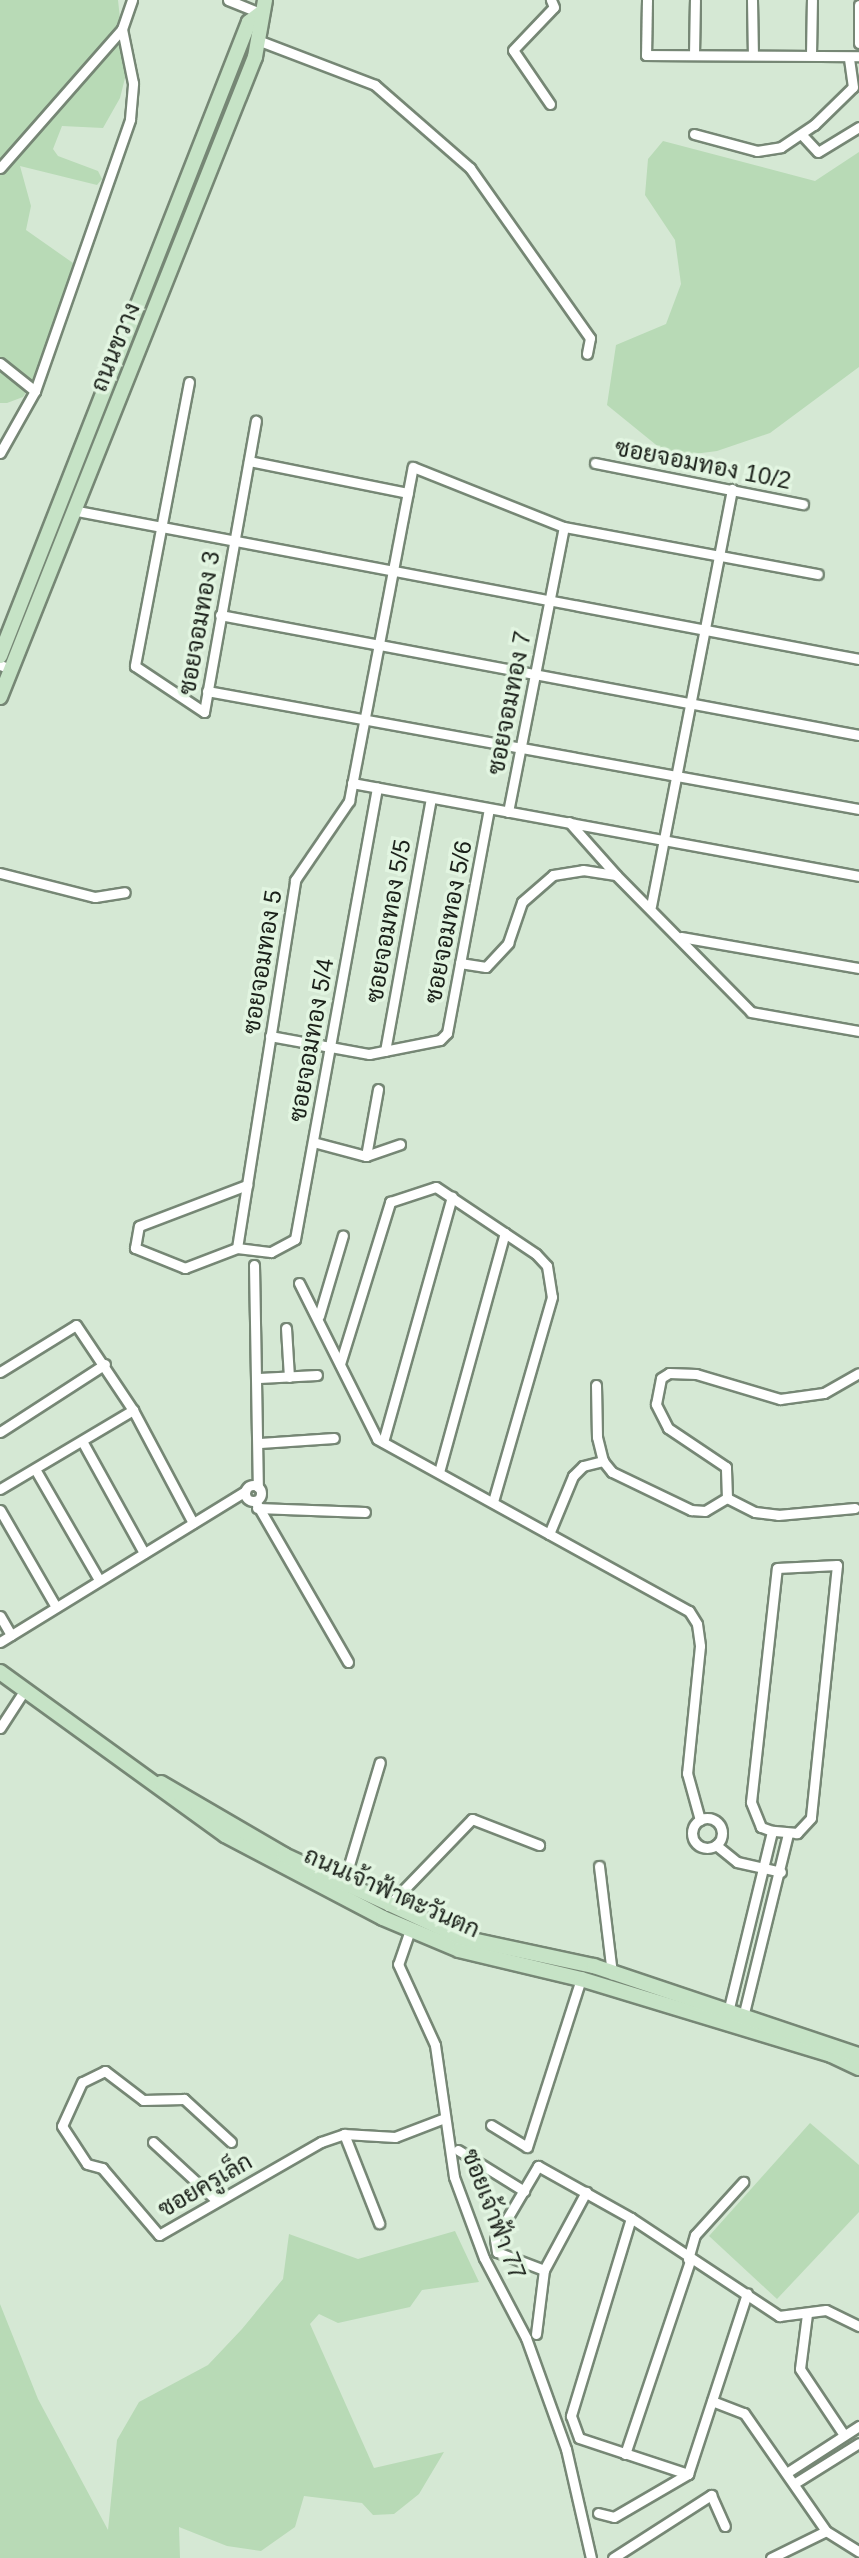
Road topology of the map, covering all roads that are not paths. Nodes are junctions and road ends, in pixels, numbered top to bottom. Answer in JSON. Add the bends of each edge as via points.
{"nodes":[{"id":1,"x":132,"y":0,"type":"edge"},
{"id":2,"x":228,"y":0,"type":"edge"},
{"id":3,"x":551,"y":0,"type":"edge"},
{"id":4,"x":647,"y":0,"type":"edge"},
{"id":5,"x":695,"y":0,"type":"edge"},
{"id":6,"x":752,"y":0,"type":"edge"},
{"id":7,"x":812,"y":0,"type":"edge"},
{"id":8,"x":263,"y":3,"type":"edge"},
{"id":9,"x":859,"y":5,"type":"edge"},
{"id":10,"x":122,"y":29,"type":"junction"},
{"id":11,"x":260,"y":41,"type":"junction"},
{"id":12,"x":859,"y":43,"type":"edge"},
{"id":13,"x":694,"y":55,"type":"junction"},
{"id":14,"x":753,"y":55,"type":"junction"},
{"id":15,"x":811,"y":55,"type":"junction"},
{"id":16,"x":854,"y":57,"type":"edge"},
{"id":17,"x":856,"y":90,"type":"edge"},
{"id":18,"x":550,"y":104,"type":"dead end"},
{"id":19,"x":859,"y":127,"type":"edge"},
{"id":20,"x":694,"y":134,"type":"dead end"},
{"id":21,"x":802,"y":135,"type":"junction"},
{"id":22,"x":0,"y":168,"type":"edge"},
{"id":23,"x":182,"y":192,"type":"junction"},
{"id":24,"x":197,"y":199,"type":"junction"},
{"id":25,"x":587,"y":354,"type":"dead end"},
{"id":26,"x":0,"y":363,"type":"edge"},
{"id":27,"x":114,"y":365,"type":"junction"},
{"id":28,"x":128,"y":374,"type":"junction"},
{"id":29,"x":189,"y":382,"type":"dead end"},
{"id":30,"x":35,"y":391,"type":"junction"},
{"id":31,"x":256,"y":421,"type":"dead end"},
{"id":32,"x":0,"y":453,"type":"edge"},
{"id":33,"x":249,"y":461,"type":"junction"},
{"id":34,"x":595,"y":463,"type":"dead end"},
{"id":35,"x":732,"y":489,"type":"junction"},
{"id":36,"x":408,"y":493,"type":"junction"},
{"id":37,"x":59,"y":503,"type":"junction"},
{"id":38,"x":803,"y":504,"type":"dead end"},
{"id":39,"x":74,"y":511,"type":"junction"},
{"id":40,"x":161,"y":527,"type":"junction"},
{"id":41,"x":564,"y":527,"type":"junction"},
{"id":42,"x":234,"y":541,"type":"junction"},
{"id":43,"x":719,"y":556,"type":"junction"},
{"id":44,"x":393,"y":572,"type":"junction"},
{"id":45,"x":818,"y":574,"type":"dead end"},
{"id":46,"x":548,"y":601,"type":"junction"},
{"id":47,"x":220,"y":615,"type":"junction"},
{"id":48,"x":7,"y":619,"type":"edge"},
{"id":49,"x":704,"y":631,"type":"junction"},
{"id":50,"x":379,"y":645,"type":"junction"},
{"id":51,"x":0,"y":656,"type":"edge"},
{"id":52,"x":859,"y":659,"type":"edge"},
{"id":53,"x":6,"y":667,"type":"edge"},
{"id":54,"x":536,"y":675,"type":"junction"},
{"id":55,"x":207,"y":691,"type":"junction"},
{"id":56,"x":0,"y":697,"type":"edge"},
{"id":57,"x":691,"y":704,"type":"junction"},
{"id":58,"x":365,"y":717,"type":"junction"},
{"id":59,"x":859,"y":735,"type":"edge"},
{"id":60,"x":521,"y":746,"type":"junction"},
{"id":61,"x":677,"y":774,"type":"junction"},
{"id":62,"x":352,"y":783,"type":"junction"},
{"id":63,"x":377,"y":787,"type":"junction"},
{"id":64,"x":431,"y":798,"type":"junction"},
{"id":65,"x":489,"y":809,"type":"junction"},
{"id":66,"x":859,"y":809,"type":"edge"},
{"id":67,"x":508,"y":812,"type":"junction"},
{"id":68,"x":569,"y":822,"type":"junction"},
{"id":69,"x":664,"y":842,"type":"junction"},
{"id":70,"x":0,"y":873,"type":"edge"},
{"id":71,"x":616,"y":875,"type":"junction"},
{"id":72,"x":859,"y":876,"type":"edge"},
{"id":73,"x":125,"y":892,"type":"dead end"},
{"id":74,"x":651,"y":906,"type":"junction"},
{"id":75,"x":680,"y":936,"type":"junction"},
{"id":76,"x":460,"y":963,"type":"junction"},
{"id":77,"x":859,"y":968,"type":"edge"},
{"id":78,"x":859,"y":1031,"type":"edge"},
{"id":79,"x":270,"y":1036,"type":"junction"},
{"id":80,"x":330,"y":1048,"type":"junction"},
{"id":81,"x":385,"y":1051,"type":"junction"},
{"id":82,"x":378,"y":1089,"type":"dead end"},
{"id":83,"x":313,"y":1142,"type":"junction"},
{"id":84,"x":400,"y":1144,"type":"dead end"},
{"id":85,"x":366,"y":1156,"type":"junction"},
{"id":86,"x":247,"y":1185,"type":"junction"},
{"id":87,"x":452,"y":1197,"type":"junction"},
{"id":88,"x":505,"y":1233,"type":"junction"},
{"id":89,"x":343,"y":1235,"type":"dead end"},
{"id":90,"x":237,"y":1248,"type":"junction"},
{"id":91,"x":254,"y":1265,"type":"dead end"},
{"id":92,"x":299,"y":1283,"type":"dead end"},
{"id":93,"x":319,"y":1316,"type":"junction"},
{"id":94,"x":286,"y":1328,"type":"dead end"},
{"id":95,"x":105,"y":1364,"type":"junction"},
{"id":96,"x":340,"y":1364,"type":"junction"},
{"id":97,"x":0,"y":1372,"type":"edge"},
{"id":98,"x":859,"y":1373,"type":"edge"},
{"id":99,"x":317,"y":1375,"type":"dead end"},
{"id":100,"x":289,"y":1377,"type":"junction"},
{"id":101,"x":259,"y":1378,"type":"junction"},
{"id":102,"x":596,"y":1385,"type":"dead end"},
{"id":103,"x":133,"y":1410,"type":"junction"},
{"id":104,"x":0,"y":1432,"type":"edge"},
{"id":105,"x":334,"y":1438,"type":"dead end"},
{"id":106,"x":82,"y":1441,"type":"junction"},
{"id":107,"x":383,"y":1442,"type":"junction"},
{"id":108,"x":260,"y":1443,"type":"junction"},
{"id":109,"x":603,"y":1461,"type":"junction"},
{"id":110,"x":35,"y":1469,"type":"junction"},
{"id":111,"x":439,"y":1472,"type":"junction"},
{"id":112,"x":258,"y":1487,"type":"junction"},
{"id":113,"x":0,"y":1489,"type":"edge"},
{"id":114,"x":245,"y":1491,"type":"junction"},
{"id":115,"x":727,"y":1498,"type":"junction"},
{"id":116,"x":493,"y":1502,"type":"junction"},
{"id":117,"x":256,"y":1504,"type":"junction"},
{"id":118,"x":855,"y":1508,"type":"dead end"},
{"id":119,"x":0,"y":1510,"type":"edge"},
{"id":120,"x":365,"y":1512,"type":"dead end"},
{"id":121,"x":193,"y":1523,"type":"junction"},
{"id":122,"x":549,"y":1534,"type":"junction"},
{"id":123,"x":144,"y":1553,"type":"junction"},
{"id":124,"x":99,"y":1580,"type":"junction"},
{"id":125,"x":56,"y":1607,"type":"junction"},
{"id":126,"x":0,"y":1616,"type":"edge"},
{"id":127,"x":11,"y":1635,"type":"junction"},
{"id":128,"x":0,"y":1642,"type":"edge"},
{"id":129,"x":348,"y":1662,"type":"dead end"},
{"id":130,"x":0,"y":1663,"type":"edge"},
{"id":131,"x":0,"y":1672,"type":"edge"},
{"id":132,"x":24,"y":1691,"type":"junction"},
{"id":133,"x":0,"y":1728,"type":"edge"},
{"id":134,"x":380,"y":1762,"type":"dead end"},
{"id":135,"x":700,"y":1820,"type":"junction"},
{"id":136,"x":772,"y":1831,"type":"junction"},
{"id":137,"x":788,"y":1834,"type":"junction"},
{"id":138,"x":539,"y":1845,"type":"dead end"},
{"id":139,"x":716,"y":1845,"type":"junction"},
{"id":140,"x":599,"y":1866,"type":"dead end"},
{"id":141,"x":764,"y":1868,"type":"junction"},
{"id":142,"x":781,"y":1872,"type":"junction"},
{"id":143,"x":341,"y":1890,"type":"junction"},
{"id":144,"x":386,"y":1912,"type":"junction"},
{"id":145,"x":410,"y":1930,"type":"junction"},
{"id":146,"x":612,"y":1972,"type":"junction"},
{"id":147,"x":581,"y":1979,"type":"junction"},
{"id":148,"x":613,"y":1990,"type":"junction"},
{"id":149,"x":728,"y":2012,"type":"junction"},
{"id":150,"x":743,"y":2017,"type":"junction"},
{"id":151,"x":859,"y":2055,"type":"edge"},
{"id":152,"x":859,"y":2068,"type":"edge"},
{"id":153,"x":442,"y":2119,"type":"junction"},
{"id":154,"x":491,"y":2125,"type":"dead end"},
{"id":155,"x":344,"y":2134,"type":"junction"},
{"id":156,"x":153,"y":2142,"type":"dead end"},
{"id":157,"x":231,"y":2142,"type":"dead end"},
{"id":158,"x":458,"y":2150,"type":"dead end"},
{"id":159,"x":743,"y":2182,"type":"dead end"},
{"id":160,"x":524,"y":2191,"type":"junction"},
{"id":161,"x":586,"y":2192,"type":"junction"},
{"id":162,"x":217,"y":2201,"type":"junction"},
{"id":163,"x":631,"y":2218,"type":"junction"},
{"id":164,"x":379,"y":2223,"type":"dead end"},
{"id":165,"x":689,"y":2260,"type":"junction"},
{"id":166,"x":544,"y":2270,"type":"junction"},
{"id":167,"x":747,"y":2293,"type":"junction"},
{"id":168,"x":807,"y":2314,"type":"junction"},
{"id":169,"x":859,"y":2326,"type":"edge"},
{"id":170,"x":536,"y":2334,"type":"dead end"},
{"id":171,"x":712,"y":2401,"type":"junction"},
{"id":172,"x":859,"y":2426,"type":"edge"},
{"id":173,"x":844,"y":2435,"type":"junction"},
{"id":174,"x":859,"y":2443,"type":"edge"},
{"id":175,"x":625,"y":2454,"type":"junction"},
{"id":176,"x":788,"y":2472,"type":"junction"},
{"id":177,"x":688,"y":2474,"type":"junction"},
{"id":178,"x":795,"y":2483,"type":"junction"},
{"id":179,"x":598,"y":2513,"type":"dead end"},
{"id":180,"x":725,"y":2526,"type":"dead end"},
{"id":181,"x":826,"y":2531,"type":"junction"},
{"id":182,"x":859,"y":2552,"type":"edge"},
{"id":183,"x":591,"y":2558,"type":"edge"},
{"id":184,"x":613,"y":2558,"type":"edge"},
{"id":185,"x":771,"y":2558,"type":"edge"}],
"edges":[{"from":1,"to":10,"type":"street"},
{"from":2,"to":8,"type":"street"},
{"from":3,"to":18,"type":"street","via":[[554,7],[513,50]]},
{"from":4,"to":13,"type":"street","via":[[646,55]]},
{"from":5,"to":13,"type":"street"},
{"from":6,"to":14,"type":"street"},
{"from":7,"to":15,"type":"street"},
{"from":8,"to":11,"type":"main road","name":"ถนนขวาง"},
{"from":8,"to":23,"type":"main road","name":"ถนนขวาง","via":[[249,22]]},
{"from":9,"to":12,"type":"street"},
{"from":10,"to":22,"type":"street"},
{"from":10,"to":30,"type":"street","via":[[133,83],[130,119]]},
{"from":11,"to":24,"type":"main road","name":"ถนนขวาง"},
{"from":11,"to":25,"type":"street","via":[[375,85],[470,168],[590,338]]},
{"from":13,"to":14,"type":"street"},
{"from":14,"to":15,"type":"street"},
{"from":15,"to":16,"type":"street"},
{"from":16,"to":17,"type":"street"},
{"from":17,"to":21,"type":"street"},
{"from":19,"to":21,"type":"street","via":[[818,152]]},
{"from":20,"to":21,"type":"street","via":[[766,152]]},
{"from":23,"to":24,"type":"main road"},
{"from":23,"to":27,"type":"main road","name":"ถนนขวาง"},
{"from":24,"to":28,"type":"main road","name":"ถนนขวาง"},
{"from":26,"to":30,"type":"street"},
{"from":27,"to":28,"type":"main road"},
{"from":27,"to":37,"type":"main road","name":"ถนนขวาง"},
{"from":28,"to":39,"type":"main road","name":"ถนนขวาง"},
{"from":29,"to":40,"type":"street"},
{"from":30,"to":32,"type":"street"},
{"from":31,"to":33,"type":"street","name":"ซอยจอมทอง 3"},
{"from":33,"to":36,"type":"street"},
{"from":33,"to":42,"type":"street","name":"ซอยจอมทอง 3"},
{"from":34,"to":35,"type":"street","name":"ซอยจอมทอง 10/2"},
{"from":35,"to":38,"type":"street","name":"ซอยจอมทอง 10/2"},
{"from":35,"to":43,"type":"street"},
{"from":36,"to":41,"type":"street","name":"ซอยจอมทอง 5","via":[[413,467]]},
{"from":36,"to":44,"type":"street","name":"ซอยจอมทอง 5"},
{"from":37,"to":39,"type":"street"},
{"from":37,"to":48,"type":"main road","name":"ถนนขวาง"},
{"from":39,"to":40,"type":"street"},
{"from":39,"to":53,"type":"main road","name":"ถนนขวาง"},
{"from":40,"to":42,"type":"street"},
{"from":40,"to":55,"type":"street","name":"ซอยจอมทอง 3","via":[[135,666],[204,712]]},
{"from":41,"to":43,"type":"street"},
{"from":41,"to":46,"type":"street","name":"ซอยจอมทอง 7"},
{"from":42,"to":44,"type":"street"},
{"from":42,"to":47,"type":"street","name":"ซอยจอมทอง 3"},
{"from":43,"to":45,"type":"street"},
{"from":43,"to":49,"type":"street"},
{"from":44,"to":46,"type":"street"},
{"from":44,"to":50,"type":"street","name":"ซอยจอมทอง 5"},
{"from":46,"to":49,"type":"street"},
{"from":46,"to":54,"type":"street","name":"ซอยจอมทอง 7"},
{"from":47,"to":50,"type":"street"},
{"from":47,"to":55,"type":"street","name":"ซอยจอมทอง 3"},
{"from":48,"to":51,"type":"main road","name":"ถนนขวาง"},
{"from":49,"to":52,"type":"street"},
{"from":49,"to":57,"type":"street"},
{"from":50,"to":54,"type":"street"},
{"from":50,"to":58,"type":"street","name":"ซอยจอมทอง 5"},
{"from":53,"to":56,"type":"main road","name":"ถนนขวาง"},
{"from":54,"to":57,"type":"street"},
{"from":54,"to":60,"type":"street","name":"ซอยจอมทอง 7"},
{"from":55,"to":58,"type":"street"},
{"from":57,"to":59,"type":"street"},
{"from":57,"to":61,"type":"street"},
{"from":58,"to":60,"type":"street"},
{"from":58,"to":62,"type":"street","name":"ซอยจอมทอง 5"},
{"from":60,"to":61,"type":"street"},
{"from":60,"to":67,"type":"street","name":"ซอยจอมทอง 7"},
{"from":61,"to":66,"type":"street"},
{"from":61,"to":69,"type":"street"},
{"from":62,"to":63,"type":"street"},
{"from":62,"to":79,"type":"street","name":"ซอยจอมทอง 5","via":[[349,801],[295,880]]},
{"from":63,"to":64,"type":"street"},
{"from":63,"to":80,"type":"street","name":"ซอยจอมทอง 5/4"},
{"from":64,"to":65,"type":"street"},
{"from":64,"to":81,"type":"street","name":"ซอยจอมทอง 5/5"},
{"from":65,"to":67,"type":"street"},
{"from":65,"to":76,"type":"street","name":"ซอยจอมทอง 5/6"},
{"from":67,"to":68,"type":"street"},
{"from":68,"to":69,"type":"street"},
{"from":68,"to":71,"type":"street"},
{"from":69,"to":72,"type":"street"},
{"from":69,"to":74,"type":"street"},
{"from":70,"to":73,"type":"street","via":[[95,897]]},
{"from":71,"to":74,"type":"street"},
{"from":71,"to":76,"type":"street","via":[[583,870],[553,875],[522,902],[508,943],[486,967]]},
{"from":74,"to":75,"type":"street"},
{"from":75,"to":77,"type":"street"},
{"from":75,"to":78,"type":"street","via":[[751,1012]]},
{"from":76,"to":81,"type":"street","name":"ซอยจอมทอง 5/6","via":[[447,1033],[440,1040]]},
{"from":79,"to":80,"type":"street"},
{"from":79,"to":86,"type":"street","name":"ซอยจอมทอง 5"},
{"from":80,"to":81,"type":"street"},
{"from":80,"to":83,"type":"street","name":"ซอยจอมทอง 5/4"},
{"from":82,"to":85,"type":"street"},
{"from":83,"to":85,"type":"street"},
{"from":83,"to":90,"type":"street","name":"ซอยจอมทอง 5/4","via":[[295,1239],[271,1252]]},
{"from":84,"to":85,"type":"street"},
{"from":86,"to":90,"type":"street","name":"ซอยจอมทอง 5"},
{"from":86,"to":90,"type":"street","via":[[139,1226],[135,1248],[185,1268]]},
{"from":87,"to":88,"type":"street"},
{"from":87,"to":96,"type":"street","via":[[436,1187],[385,1208]]},
{"from":87,"to":107,"type":"street"},
{"from":88,"to":111,"type":"street"},
{"from":88,"to":116,"type":"street","via":[[547,1266],[552,1297]]},
{"from":89,"to":93,"type":"street"},
{"from":91,"to":101,"type":"street"},
{"from":92,"to":93,"type":"street"},
{"from":93,"to":96,"type":"street"},
{"from":94,"to":100,"type":"street"},
{"from":95,"to":97,"type":"street","via":[[76,1325]]},
{"from":95,"to":103,"type":"street"},
{"from":95,"to":104,"type":"street"},
{"from":96,"to":107,"type":"street","via":[[371,1433]]},
{"from":98,"to":115,"type":"street","via":[[824,1393],[780,1399],[696,1374],[669,1373],[661,1378],[659,1415],[668,1428],[726,1467]]},
{"from":99,"to":100,"type":"street"},
{"from":100,"to":101,"type":"street"},
{"from":101,"to":108,"type":"street"},
{"from":102,"to":109,"type":"street"},
{"from":103,"to":106,"type":"street"},
{"from":103,"to":121,"type":"street"},
{"from":105,"to":108,"type":"street"},
{"from":106,"to":110,"type":"street"},
{"from":106,"to":123,"type":"street"},
{"from":107,"to":111,"type":"street"},
{"from":108,"to":112,"type":"street"},
{"from":109,"to":115,"type":"street","via":[[612,1472],[691,1510],[714,1508]]},
{"from":109,"to":122,"type":"street","via":[[583,1466],[573,1476]]},
{"from":110,"to":113,"type":"street"},
{"from":110,"to":124,"type":"street"},
{"from":111,"to":116,"type":"street"},
{"from":112,"to":114,"type":"street"},
{"from":112,"to":117,"type":"street"},
{"from":114,"to":117,"type":"street"},
{"from":114,"to":121,"type":"street"},
{"from":115,"to":118,"type":"street","via":[[755,1512],[778,1515]]},
{"from":116,"to":122,"type":"street"},
{"from":117,"to":120,"type":"street"},
{"from":117,"to":129,"type":"street"},
{"from":119,"to":125,"type":"street"},
{"from":121,"to":123,"type":"street"},
{"from":122,"to":135,"type":"street","via":[[672,1601],[697,1624],[698,1685],[687,1773]]},
{"from":123,"to":124,"type":"street"},
{"from":124,"to":125,"type":"street"},
{"from":125,"to":127,"type":"street"},
{"from":126,"to":127,"type":"street"},
{"from":127,"to":128,"type":"street"},
{"from":130,"to":143,"type":"main road","name":"ถนนเจ้าฟ้าตะวันตก","via":[[157,1781]]},
{"from":131,"to":132,"type":"main road","name":"ถนนเจ้าฟ้าตะวันตก"},
{"from":132,"to":133,"type":"street"},
{"from":132,"to":143,"type":"main road","name":"ถนนเจ้าฟ้าตะวันตก","via":[[168,1799]]},
{"from":134,"to":143,"type":"street"},
{"from":135,"to":139,"type":"street","via":[[714,1820],[721,1827]]},
{"from":135,"to":139,"type":"street","via":[[693,1832],[695,1841],[703,1847]]},
{"from":136,"to":137,"type":"street"},
{"from":136,"to":137,"type":"street","via":[[761,1827],[751,1802],[777,1568],[837,1565],[811,1818],[804,1829]]},
{"from":136,"to":141,"type":"street"},
{"from":137,"to":142,"type":"street"},
{"from":138,"to":144,"type":"street","via":[[472,1819]]},
{"from":139,"to":141,"type":"street","via":[[737,1862]]},
{"from":140,"to":146,"type":"street"},
{"from":141,"to":142,"type":"street"},
{"from":141,"to":149,"type":"street"},
{"from":142,"to":150,"type":"street"},
{"from":143,"to":144,"type":"main road","name":"ถนนเจ้าฟ้าตะวันตก"},
{"from":144,"to":145,"type":"main road","name":"ถนนเจ้าฟ้าตะวันตก"},
{"from":144,"to":146,"type":"main road","name":"ถนนเจ้าฟ้าตะวันตก","via":[[463,1938]]},
{"from":145,"to":147,"type":"main road","name":"ถนนเจ้าฟ้าตะวันตก","via":[[459,1950]]},
{"from":145,"to":153,"type":"street","name":"ซอยเจ้าฟ้า 77","via":[[398,1964],[435,2045]]},
{"from":146,"to":148,"type":"street"},
{"from":146,"to":149,"type":"main road","name":"ถนนเจ้าฟ้าตะวันตก"},
{"from":147,"to":148,"type":"main road","name":"ถนนเจ้าฟ้าตะวันตก"},
{"from":147,"to":154,"type":"street","via":[[527,2147]]},
{"from":148,"to":152,"type":"main road","name":"ถนนเจ้าฟ้าตะวันตก"},
{"from":149,"to":150,"type":"main road","name":"ถนนเจ้าฟ้าตะวันตก"},
{"from":150,"to":151,"type":"main road","name":"ถนนเจ้าฟ้าตะวันตก"},
{"from":153,"to":155,"type":"street","name":"ซอยครูเล็ก","via":[[395,2137]]},
{"from":153,"to":183,"type":"street","name":"ซอยเจ้าฟ้า 77","via":[[454,2177],[484,2258],[526,2338],[566,2449]]},
{"from":155,"to":162,"type":"street","name":"ซอยครูเล็ก"},
{"from":155,"to":164,"type":"street"},
{"from":156,"to":162,"type":"street"},
{"from":157,"to":162,"type":"street","name":"ซอยครูเล็ก","via":[[184,2099],[143,2100],[105,2071],[82,2082],[62,2126],[87,2164],[102,2168],[159,2235]]},
{"from":158,"to":160,"type":"street"},
{"from":159,"to":165,"type":"street","via":[[695,2235]]},
{"from":160,"to":161,"type":"street","via":[[538,2166]]},
{"from":160,"to":166,"type":"street","via":[[495,2239],[497,2252]]},
{"from":161,"to":163,"type":"street"},
{"from":161,"to":166,"type":"street"},
{"from":163,"to":165,"type":"street"},
{"from":163,"to":175,"type":"street","via":[[571,2416],[579,2438]]},
{"from":165,"to":167,"type":"street"},
{"from":165,"to":175,"type":"street"},
{"from":166,"to":170,"type":"street"},
{"from":167,"to":168,"type":"street","via":[[779,2316]]},
{"from":167,"to":171,"type":"street"},
{"from":168,"to":169,"type":"street","via":[[826,2310]]},
{"from":168,"to":173,"type":"street","via":[[800,2369]]},
{"from":171,"to":176,"type":"street","via":[[744,2413]]},
{"from":171,"to":177,"type":"street"},
{"from":172,"to":173,"type":"street"},
{"from":173,"to":176,"type":"street"},
{"from":174,"to":178,"type":"street"},
{"from":175,"to":177,"type":"street"},
{"from":176,"to":178,"type":"street"},
{"from":177,"to":179,"type":"street","via":[[614,2517]]},
{"from":178,"to":181,"type":"street"},
{"from":180,"to":184,"type":"street","via":[[711,2495]]},
{"from":181,"to":182,"type":"street"},
{"from":181,"to":185,"type":"street"}]}
